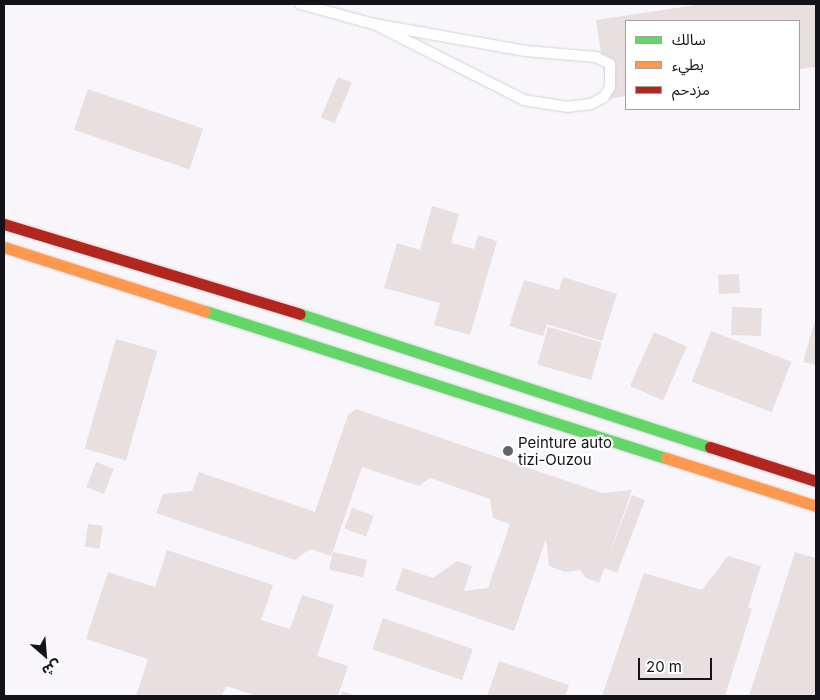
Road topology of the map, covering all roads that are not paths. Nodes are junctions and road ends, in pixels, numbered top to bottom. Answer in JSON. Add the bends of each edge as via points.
{"nodes":[{"id":1,"x":300,"y":4,"type":"edge"},
{"id":2,"x":374,"y":24,"type":"junction"},
{"id":3,"x":4,"y":224,"type":"edge"},
{"id":4,"x":4,"y":247,"type":"edge"},
{"id":5,"x":816,"y":481,"type":"edge"},
{"id":6,"x":816,"y":506,"type":"edge"}],
"edges":[{"from":1,"to":2,"type":"lane"},
{"from":2,"to":2,"type":"lane","via":[[524,100],[568,107],[591,104],[604,97],[610,87],[610,64],[596,56],[526,51]]},
{"from":3,"to":5,"type":"highway","via":[[200,282]]},
{"from":4,"to":6,"type":"highway"}]}
